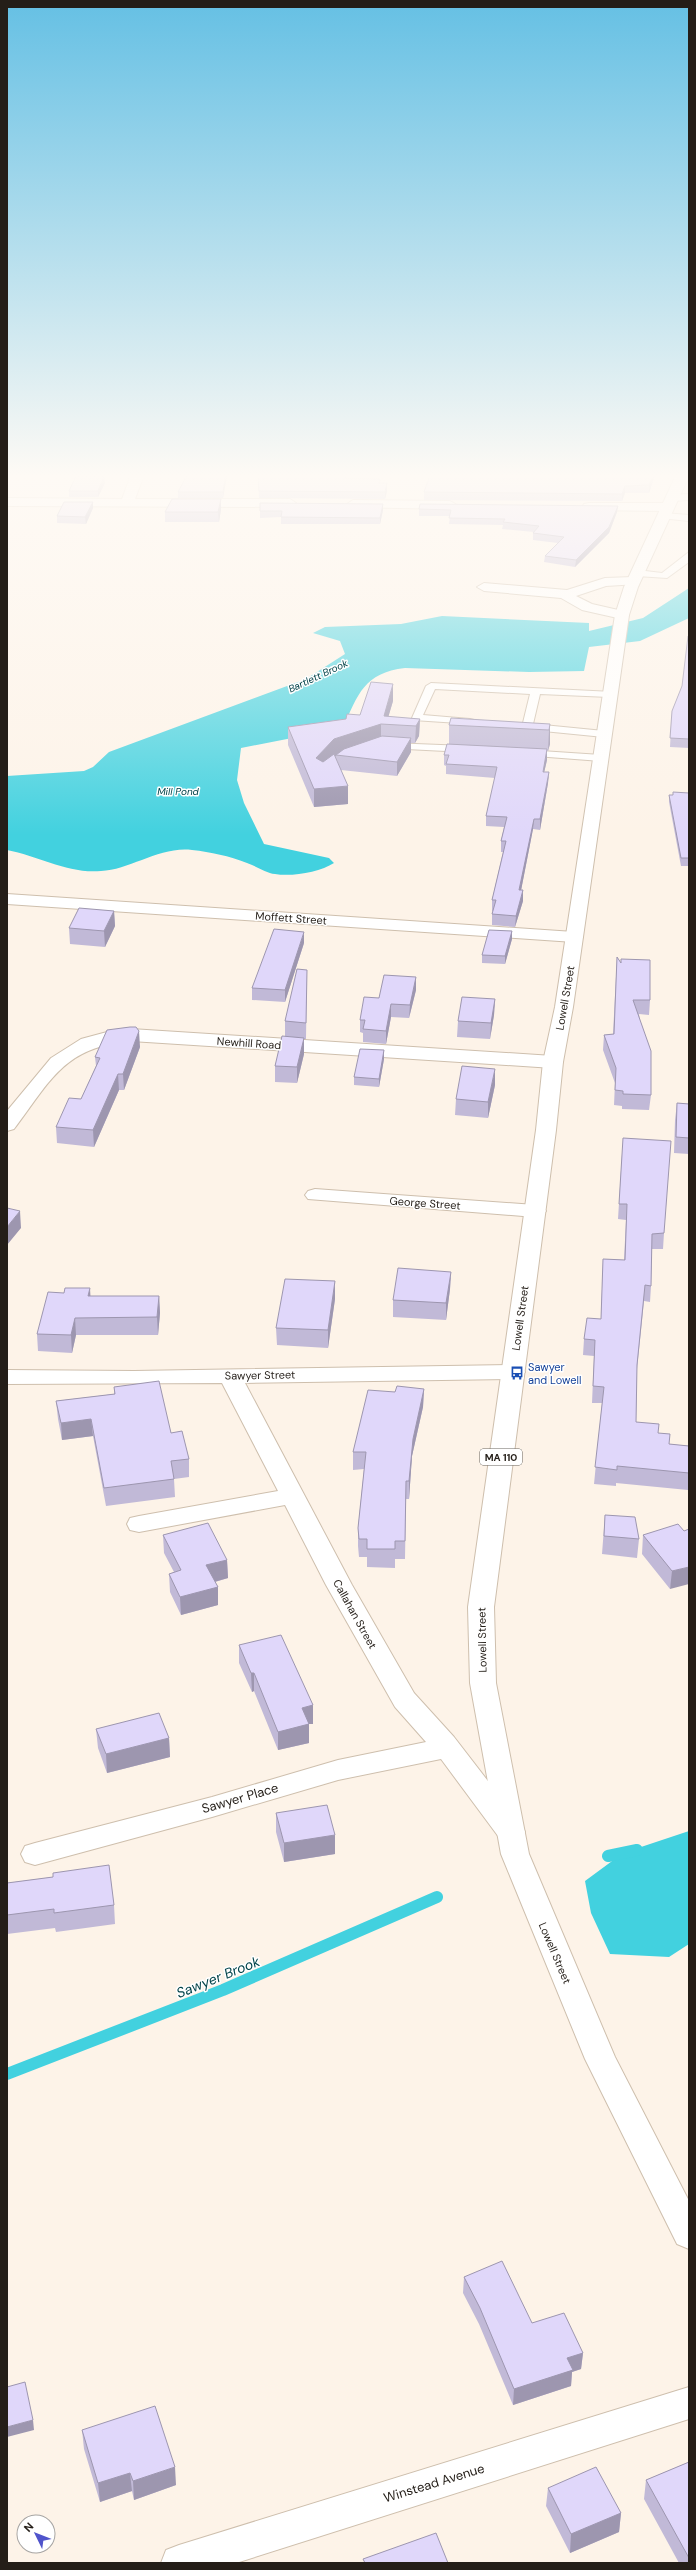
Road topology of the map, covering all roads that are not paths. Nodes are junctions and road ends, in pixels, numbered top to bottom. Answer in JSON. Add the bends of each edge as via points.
{"nodes":[{"id":1,"x":568,"y":594,"type":"edge"},
{"id":2,"x":629,"y":595,"type":"edge"},
{"id":3,"x":622,"y":618,"type":"junction"},
{"id":4,"x":536,"y":691,"type":"junction"},
{"id":5,"x":609,"y":694,"type":"junction"},
{"id":6,"x":480,"y":723,"type":"edge"},
{"id":7,"x":604,"y":734,"type":"junction"},
{"id":8,"x":381,"y":746,"type":"edge"},
{"id":9,"x":481,"y":750,"type":"edge"},
{"id":10,"x":513,"y":752,"type":"edge"},
{"id":11,"x":601,"y":758,"type":"junction"},
{"id":12,"x":7,"y":899,"type":"edge"},
{"id":13,"x":574,"y":937,"type":"junction"},
{"id":14,"x":552,"y":1062,"type":"junction"},
{"id":15,"x":7,"y":1125,"type":"edge"},
{"id":16,"x":314,"y":1195,"type":"dead end"},
{"id":17,"x":535,"y":1211,"type":"junction"},
{"id":18,"x":513,"y":1372,"type":"junction"},
{"id":19,"x":230,"y":1376,"type":"junction"},
{"id":20,"x":7,"y":1377,"type":"edge"},
{"id":21,"x":292,"y":1496,"type":"junction"},
{"id":22,"x":139,"y":1524,"type":"dead end"},
{"id":23,"x":447,"y":1748,"type":"junction"},
{"id":24,"x":511,"y":1832,"type":"junction"},
{"id":25,"x":35,"y":1854,"type":"dead end"},
{"id":26,"x":689,"y":2234,"type":"edge"},
{"id":27,"x":689,"y":2403,"type":"edge"},
{"id":28,"x":179,"y":2563,"type":"edge"}],
"edges":[{"from":1,"to":3,"type":"street","via":[[587,607]]},
{"from":2,"to":3,"type":"street","name":"Lowell Street","number":"MA 110"},
{"from":3,"to":5,"type":"street","name":"Lowell Street","number":"MA 110"},
{"from":4,"to":5,"type":"lane"},
{"from":4,"to":6,"type":"lane","via":[[431,686],[417,718]]},
{"from":4,"to":7,"type":"lane","via":[[523,727]]},
{"from":5,"to":7,"type":"street","name":"Lowell Street","number":"MA 110"},
{"from":7,"to":11,"type":"street","name":"Lowell Street","number":"MA 110"},
{"from":8,"to":9,"type":"lane"},
{"from":10,"to":11,"type":"lane"},
{"from":11,"to":13,"type":"street","name":"Lowell Street","number":"MA 110"},
{"from":12,"to":13,"type":"street","name":"Moffett Street"},
{"from":13,"to":14,"type":"street","name":"Lowell Street","number":"MA 110"},
{"from":14,"to":15,"type":"street","name":"Newhill Road","via":[[131,1035],[106,1037],[86,1042],[69,1051]]},
{"from":14,"to":17,"type":"street","name":"Lowell Street","number":"MA 110"},
{"from":16,"to":17,"type":"street","name":"George Street"},
{"from":17,"to":18,"type":"street","name":"Lowell Street","number":"MA 110"},
{"from":18,"to":19,"type":"street","name":"Sawyer Street","via":[[408,1371]]},
{"from":18,"to":24,"type":"street","name":"Lowell Street","number":"MA 110","via":[[481,1607],[483,1683]]},
{"from":19,"to":20,"type":"street","name":"Sawyer Street"},
{"from":19,"to":21,"type":"street","name":"Callahan Street"},
{"from":21,"to":22,"type":"street"},
{"from":21,"to":23,"type":"street","name":"Callahan Street","via":[[404,1700]]},
{"from":23,"to":24,"type":"street","name":"Callahan Street"},
{"from":23,"to":25,"type":"street","name":"Sawyer Place","via":[[338,1770]]},
{"from":24,"to":26,"type":"street","name":"Lowell Street","number":"MA 110","via":[[515,1854],[545,1931],[600,2059]]},
{"from":27,"to":28,"type":"street","name":"Winstead Avenue"}]}
